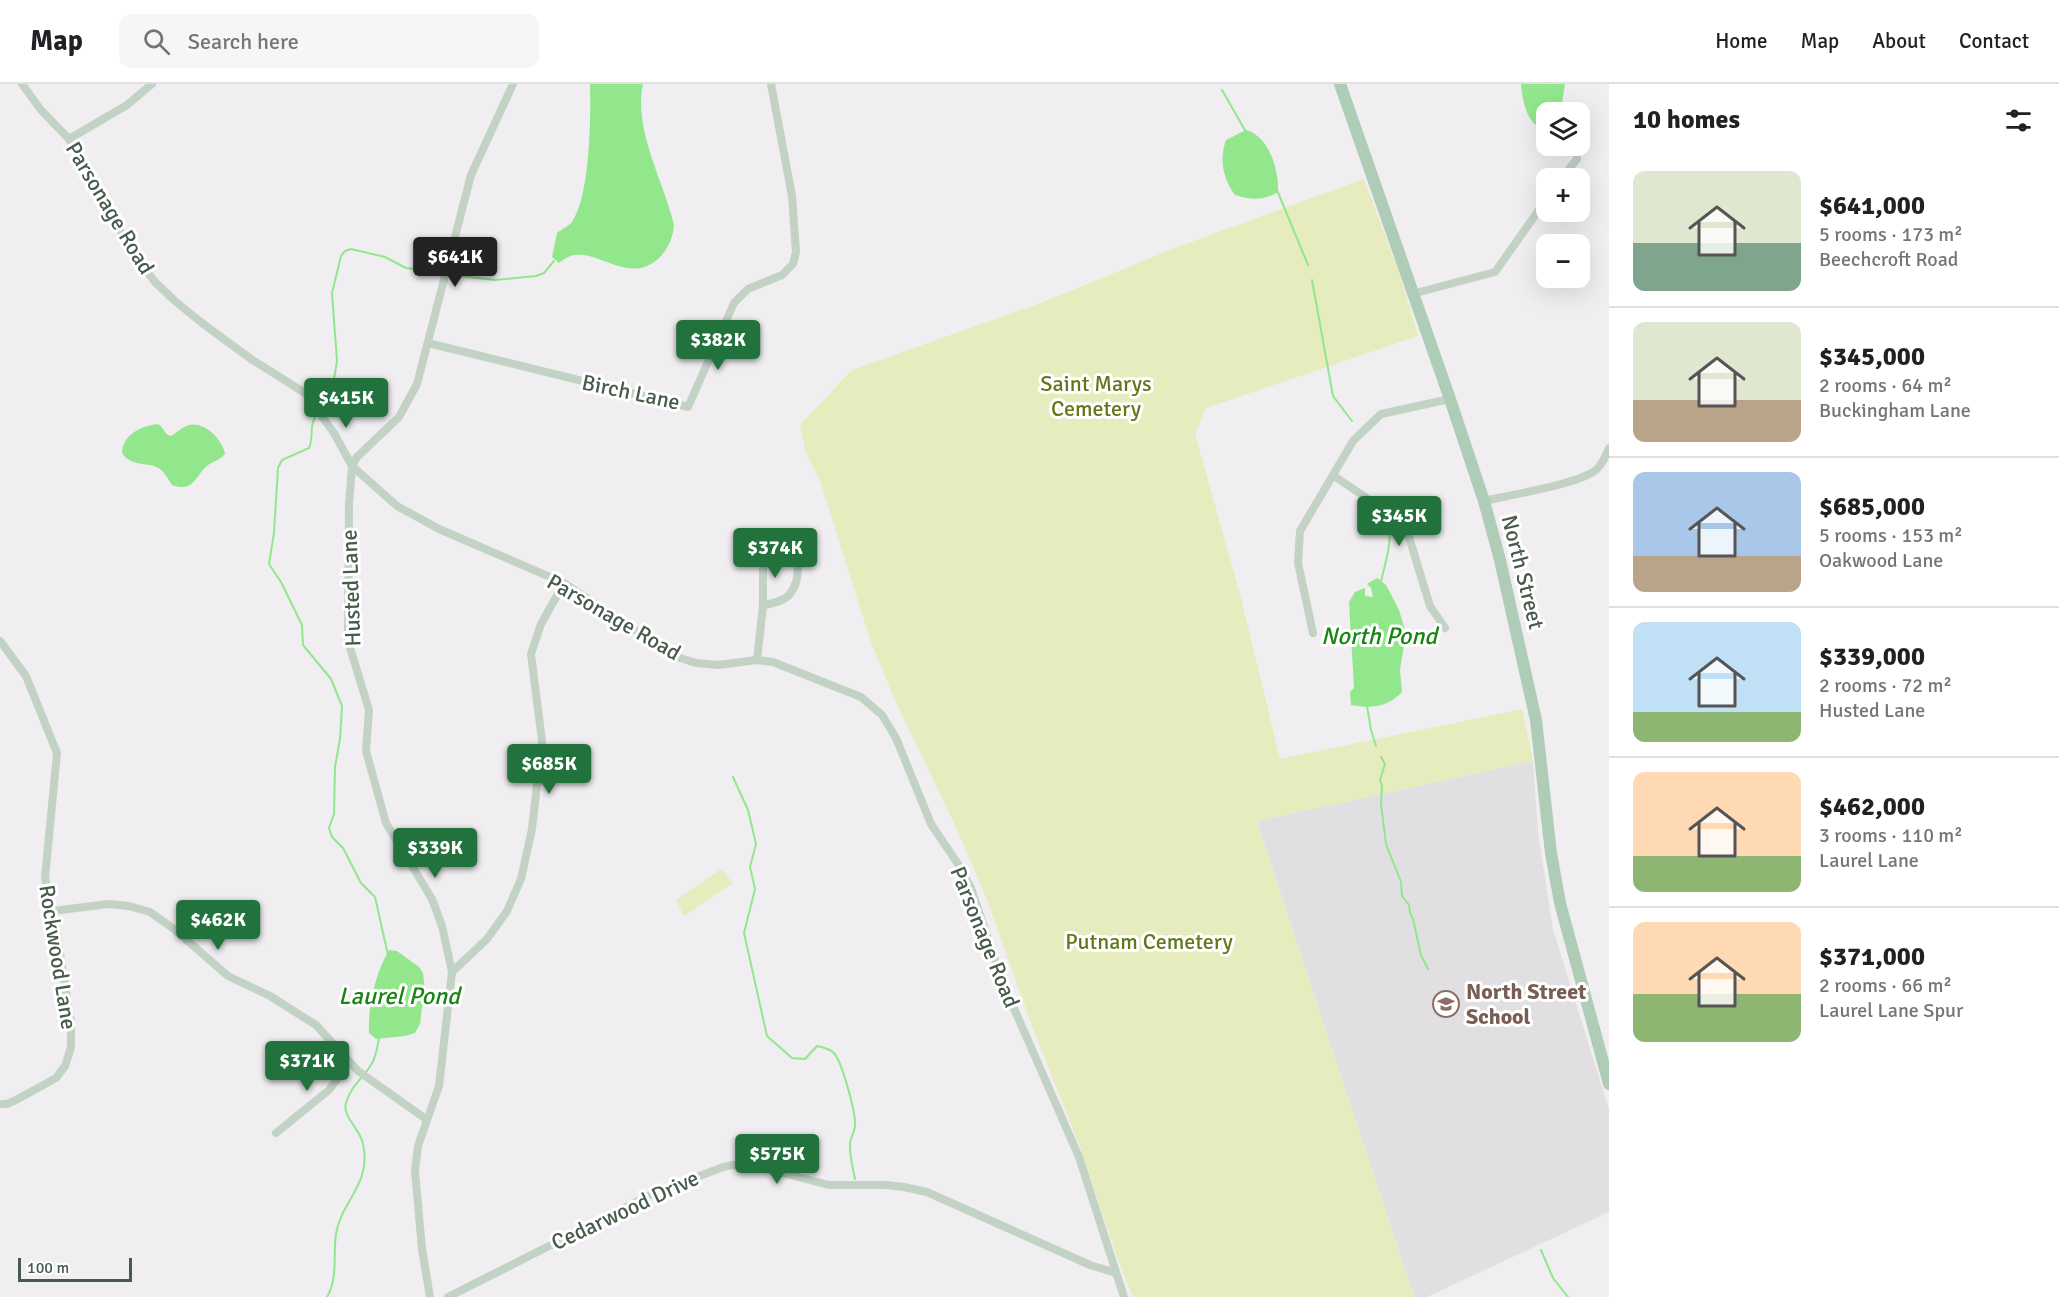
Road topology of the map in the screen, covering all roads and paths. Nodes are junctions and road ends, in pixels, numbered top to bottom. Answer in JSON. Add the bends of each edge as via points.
{"nodes":[{"id":1,"x":21,"y":84,"type":"edge"},
{"id":2,"x":152,"y":84,"type":"edge"},
{"id":3,"x":513,"y":84,"type":"edge"},
{"id":4,"x":771,"y":84,"type":"edge"},
{"id":5,"x":1340,"y":84,"type":"edge"},
{"id":6,"x":69,"y":139,"type":"junction"},
{"id":7,"x":1536,"y":214,"type":"edge"},
{"id":8,"x":1412,"y":294,"type":"junction"},
{"id":9,"x":428,"y":343,"type":"junction"},
{"id":10,"x":1450,"y":399,"type":"junction"},
{"id":11,"x":1609,"y":448,"type":"edge"},
{"id":12,"x":352,"y":466,"type":"junction"},
{"id":13,"x":1334,"y":476,"type":"junction"},
{"id":14,"x":1484,"y":501,"type":"junction"},
{"id":15,"x":564,"y":584,"type":"junction"},
{"id":16,"x":763,"y":606,"type":"junction"},
{"id":17,"x":1445,"y":628,"type":"dead end"},
{"id":18,"x":1313,"y":633,"type":"dead end"},
{"id":19,"x":0,"y":641,"type":"edge"},
{"id":20,"x":757,"y":660,"type":"junction"},
{"id":21,"x":53,"y":911,"type":"junction"},
{"id":22,"x":452,"y":972,"type":"junction"},
{"id":23,"x":349,"y":1062,"type":"junction"},
{"id":24,"x":1609,"y":1084,"type":"edge"},
{"id":25,"x":0,"y":1104,"type":"edge"},
{"id":26,"x":426,"y":1119,"type":"junction"},
{"id":27,"x":276,"y":1133,"type":"dead end"},
{"id":28,"x":1116,"y":1274,"type":"junction"},
{"id":29,"x":430,"y":1297,"type":"edge"},
{"id":30,"x":448,"y":1297,"type":"edge"},
{"id":31,"x":1124,"y":1297,"type":"edge"}],
"edges":[{"from":1,"to":6,"type":"street","name":"Parsonage Road"},
{"from":2,"to":6,"type":"street","via":[[127,105]]},
{"from":3,"to":9,"type":"street","via":[[471,176]]},
{"from":4,"to":9,"type":"street","name":"Birch Lane","via":[[792,196],[796,252],[793,264],[782,275],[748,289],[734,303],[688,407]]},
{"from":5,"to":8,"type":"main road","name":"North Street"},
{"from":6,"to":12,"type":"street","name":"Parsonage Road","via":[[135,257],[156,283],[243,353],[305,393]]},
{"from":7,"to":8,"type":"street","via":[[1495,272]]},
{"from":8,"to":10,"type":"main road","name":"North Street"},
{"from":9,"to":12,"type":"street","via":[[417,384],[399,417]]},
{"from":10,"to":13,"type":"street","via":[[1381,414],[1353,441]]},
{"from":10,"to":14,"type":"main road","name":"North Street"},
{"from":11,"to":14,"type":"street","via":[[1597,469],[1586,476]]},
{"from":12,"to":15,"type":"street","name":"Parsonage Road","via":[[397,506],[439,529]]},
{"from":12,"to":22,"type":"street","name":"Husted Lane","via":[[348,640],[369,710],[366,751],[386,823],[432,899]]},
{"from":13,"to":17,"type":"street","via":[[1405,524],[1430,606]]},
{"from":13,"to":18,"type":"street","via":[[1300,531],[1298,563]]},
{"from":14,"to":24,"type":"main road","name":"North Street","via":[[1536,720],[1560,903]]},
{"from":15,"to":20,"type":"street","name":"Parsonage Road","via":[[674,656],[718,665]]},
{"from":15,"to":22,"type":"street","via":[[541,624],[531,654],[542,741],[532,829],[521,879],[507,911],[487,939]]},
{"from":16,"to":16,"type":"street","via":[[763,556],[777,546],[785,546],[794,553],[795,582],[789,595]]},
{"from":16,"to":20,"type":"street"},
{"from":19,"to":21,"type":"street","name":"Rockwood Lane","via":[[26,676],[57,753],[45,878]]},
{"from":20,"to":28,"type":"street","name":"Parsonage Road","via":[[773,662],[861,698],[890,726],[931,824],[970,888],[1002,981],[1079,1157]]},
{"from":21,"to":23,"type":"street","via":[[108,904],[150,912],[228,976],[316,1025]]},
{"from":21,"to":25,"type":"street","name":"Rockwood Lane","via":[[71,1022],[71,1047],[56,1078],[16,1100]]},
{"from":22,"to":26,"type":"street","name":"Husted Lane","via":[[439,1086]]},
{"from":23,"to":26,"type":"street"},
{"from":23,"to":27,"type":"street","via":[[329,1090]]},
{"from":26,"to":29,"type":"street","name":"Husted Lane","via":[[415,1171]]},
{"from":28,"to":30,"type":"street","name":"Cedarwood Drive","via":[[927,1192],[904,1186],[829,1185],[756,1166],[732,1165],[648,1196]]},
{"from":28,"to":31,"type":"street","name":"Parsonage Road"}]}
